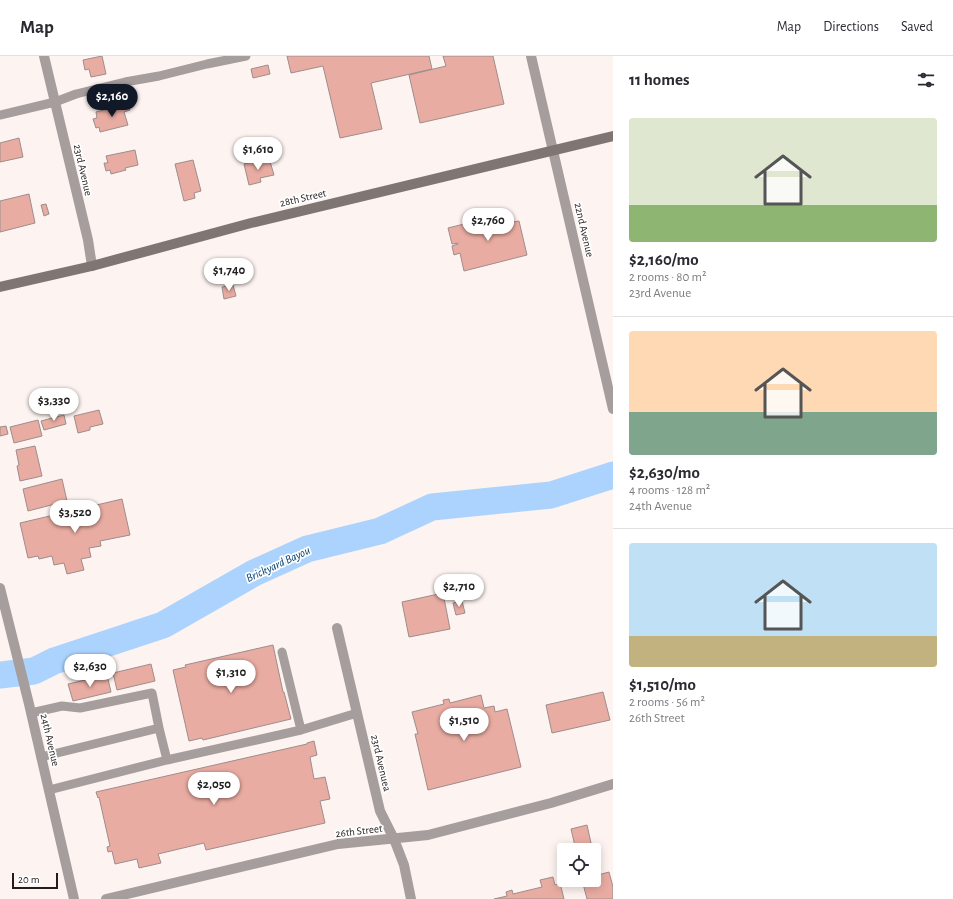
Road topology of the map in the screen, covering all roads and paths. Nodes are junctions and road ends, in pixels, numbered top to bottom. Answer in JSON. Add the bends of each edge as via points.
{"nodes":[{"id":1,"x":44,"y":56,"type":"edge"},
{"id":2,"x":246,"y":56,"type":"edge"},
{"id":3,"x":531,"y":56,"type":"edge"},
{"id":4,"x":55,"y":102,"type":"junction"},
{"id":5,"x":0,"y":115,"type":"edge"},
{"id":6,"x":613,"y":136,"type":"edge"},
{"id":7,"x":553,"y":151,"type":"junction"},
{"id":8,"x":92,"y":266,"type":"junction"},
{"id":9,"x":0,"y":287,"type":"edge"},
{"id":10,"x":613,"y":409,"type":"edge"},
{"id":11,"x":0,"y":588,"type":"edge"},
{"id":12,"x":4,"y":621,"type":"edge"},
{"id":13,"x":337,"y":628,"type":"dead end"},
{"id":14,"x":282,"y":652,"type":"dead end"},
{"id":15,"x":30,"y":708,"type":"junction"},
{"id":16,"x":357,"y":713,"type":"junction"},
{"id":17,"x":160,"y":728,"type":"junction"},
{"id":18,"x":301,"y":730,"type":"junction"},
{"id":19,"x":41,"y":757,"type":"junction"},
{"id":20,"x":167,"y":760,"type":"junction"},
{"id":21,"x":613,"y":784,"type":"edge"},
{"id":22,"x":49,"y":790,"type":"junction"},
{"id":23,"x":394,"y":839,"type":"junction"},
{"id":24,"x":74,"y":899,"type":"edge"},
{"id":25,"x":106,"y":899,"type":"edge"},
{"id":26,"x":411,"y":899,"type":"edge"}],
"edges":[{"from":1,"to":4,"type":"street","name":"23rd Avenue"},
{"from":2,"to":4,"type":"lane","via":[[125,82]]},
{"from":3,"to":7,"type":"street","name":"22nd Avenue"},
{"from":4,"to":5,"type":"lane"},
{"from":4,"to":8,"type":"street","name":"23rd Avenue"},
{"from":6,"to":7,"type":"main road","name":"28th Street"},
{"from":7,"to":8,"type":"main road","name":"28th Street","via":[[251,223]]},
{"from":7,"to":10,"type":"street","name":"22nd Avenue"},
{"from":8,"to":9,"type":"main road","name":"28th Street"},
{"from":11,"to":12,"type":"street","name":"24th Avenue"},
{"from":12,"to":15,"type":"street","name":"24th Avenue","via":[[12,638]]},
{"from":13,"to":16,"type":"street","name":"23rd Avenuea"},
{"from":14,"to":18,"type":"lane"},
{"from":15,"to":17,"type":"lane","via":[[80,708],[152,693]]},
{"from":15,"to":19,"type":"street","name":"24th Avenue"},
{"from":16,"to":18,"type":"lane"},
{"from":16,"to":23,"type":"street","name":"23rd Avenuea","via":[[380,811]]},
{"from":17,"to":19,"type":"lane"},
{"from":17,"to":20,"type":"lane"},
{"from":18,"to":20,"type":"lane"},
{"from":19,"to":22,"type":"street","name":"24th Avenue"},
{"from":20,"to":22,"type":"lane"},
{"from":21,"to":23,"type":"street","name":"26th Street","via":[[480,823],[428,835]]},
{"from":22,"to":24,"type":"street","name":"24th Avenue"},
{"from":23,"to":25,"type":"street","name":"26th Street","via":[[338,844]]},
{"from":23,"to":26,"type":"street","name":"23rd Avenuea","via":[[404,865]]}]}
